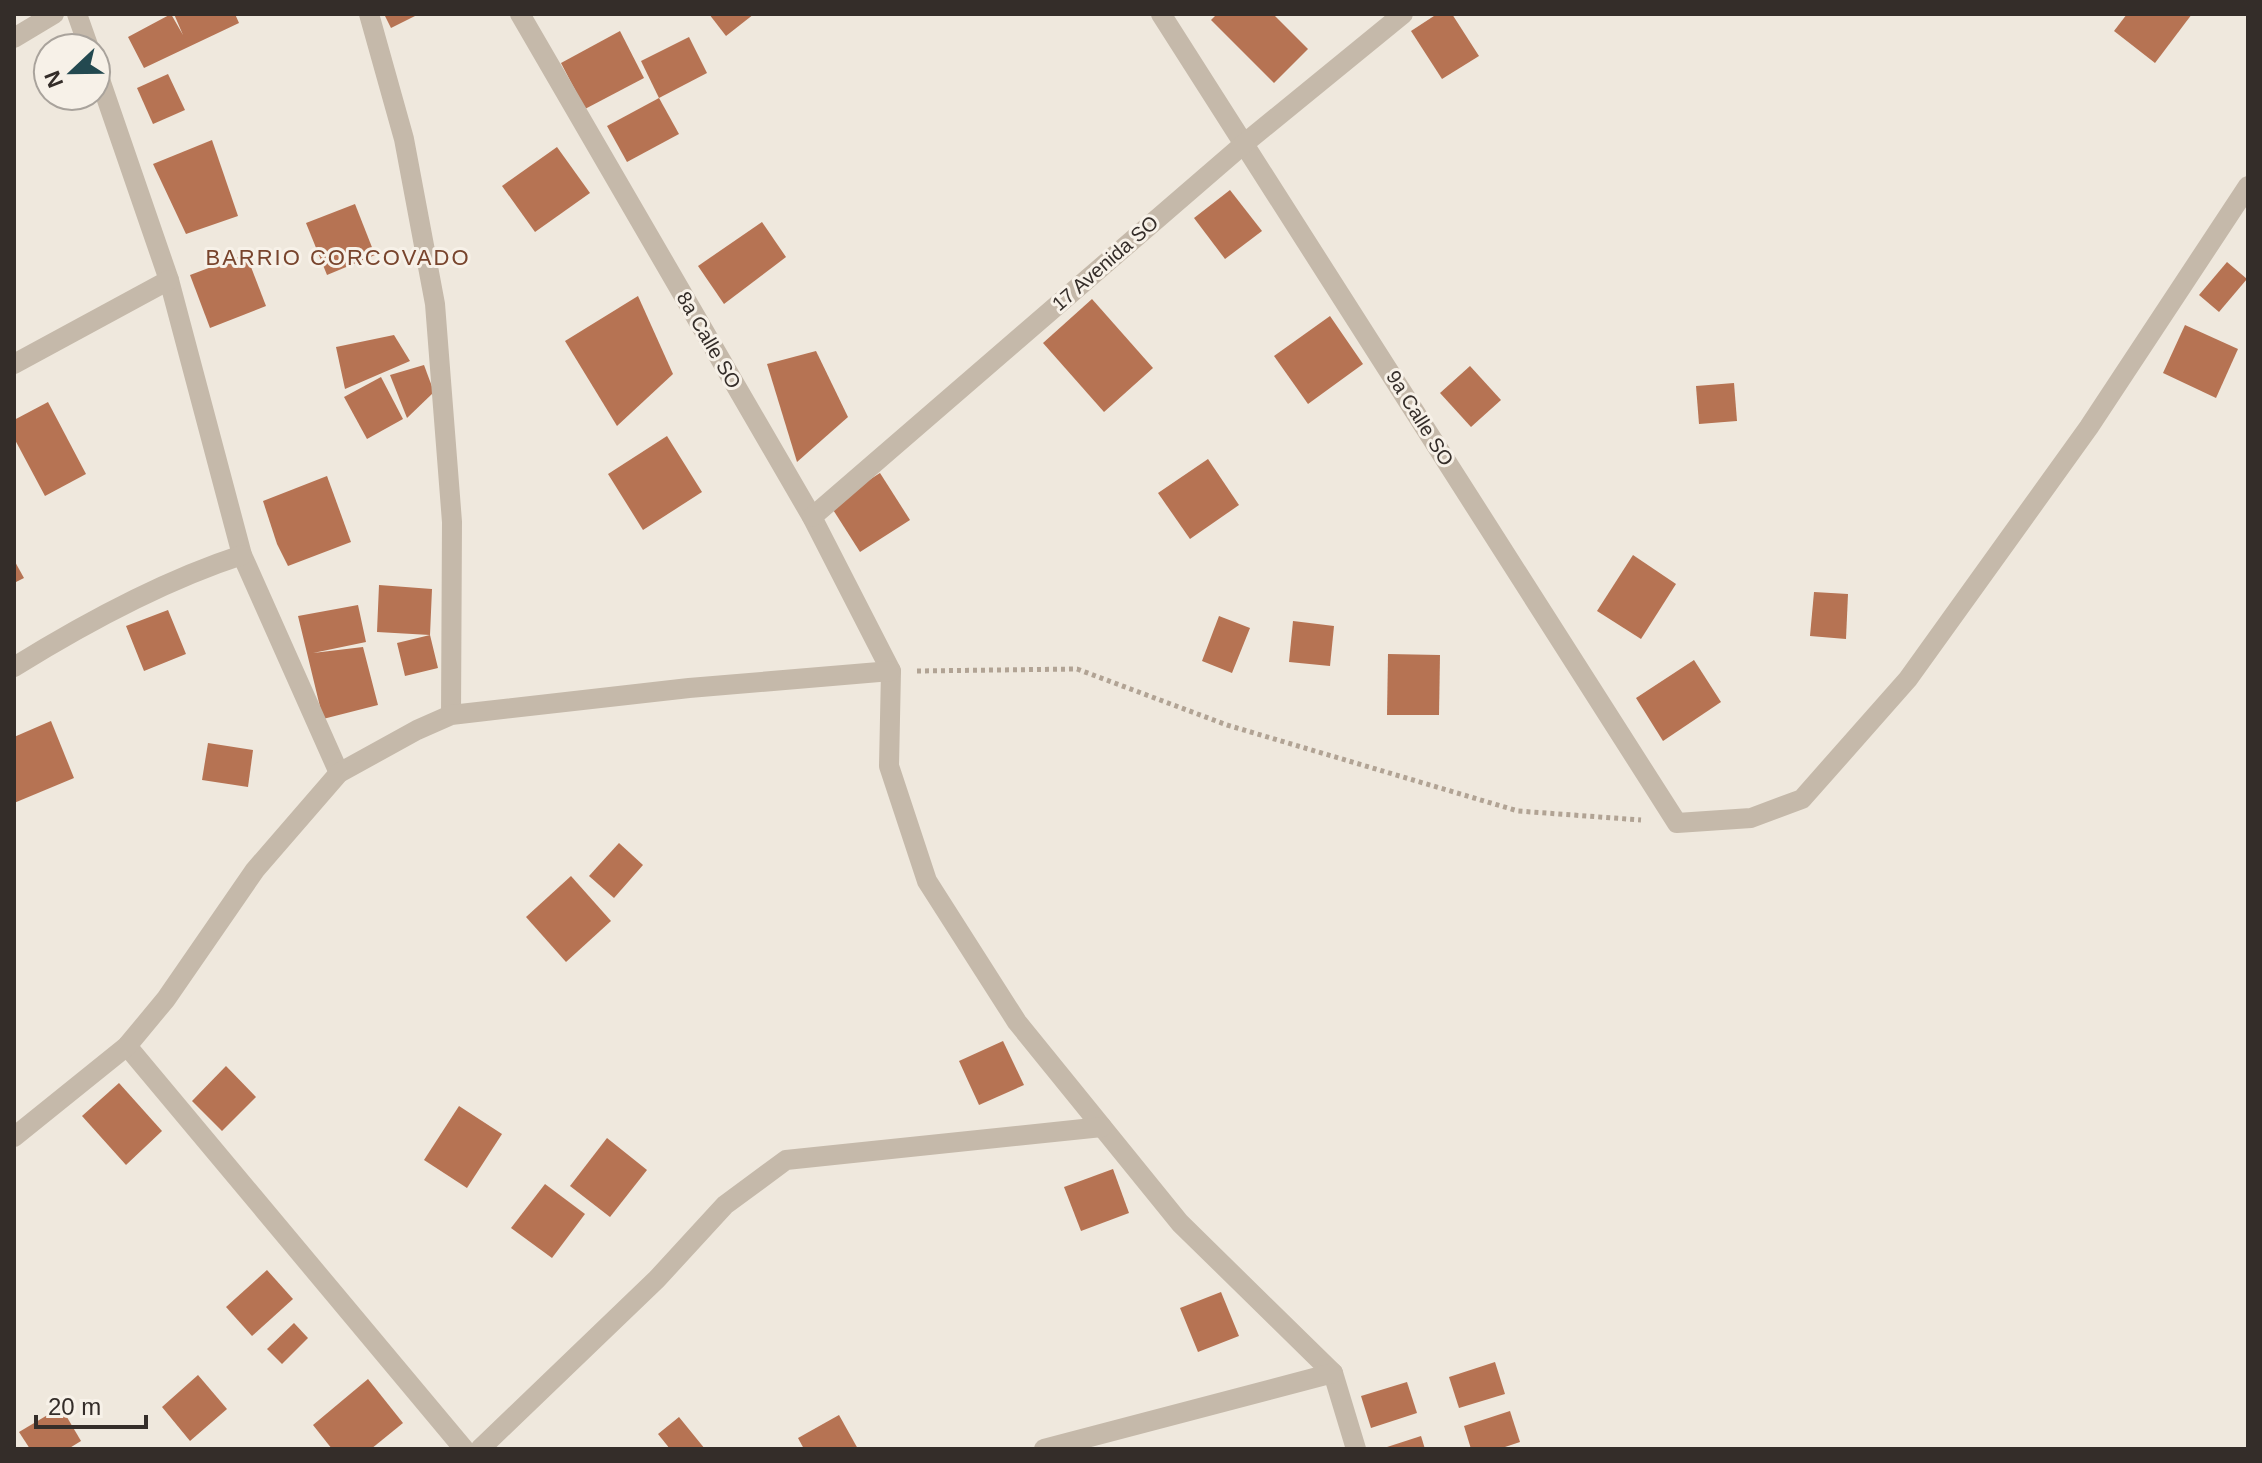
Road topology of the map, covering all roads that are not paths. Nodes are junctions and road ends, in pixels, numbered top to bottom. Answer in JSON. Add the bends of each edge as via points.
{"nodes":[{"id":1,"x":54,"y":14,"type":"edge"},
{"id":2,"x":369,"y":14,"type":"edge"},
{"id":3,"x":520,"y":14,"type":"edge"},
{"id":4,"x":1161,"y":14,"type":"edge"},
{"id":5,"x":1403,"y":14,"type":"edge"},
{"id":6,"x":14,"y":38,"type":"edge"},
{"id":7,"x":111,"y":112,"type":"edge"},
{"id":8,"x":1245,"y":143,"type":"junction"},
{"id":9,"x":2248,"y":186,"type":"edge"},
{"id":10,"x":169,"y":280,"type":"junction"},
{"id":11,"x":14,"y":364,"type":"edge"},
{"id":12,"x":812,"y":517,"type":"junction"},
{"id":13,"x":242,"y":555,"type":"junction"},
{"id":14,"x":14,"y":667,"type":"edge"},
{"id":15,"x":891,"y":671,"type":"junction"},
{"id":16,"x":451,"y":715,"type":"junction"},
{"id":17,"x":339,"y":773,"type":"junction"},
{"id":18,"x":127,"y":1046,"type":"junction"},
{"id":19,"x":1102,"y":1127,"type":"junction"},
{"id":20,"x":14,"y":1137,"type":"edge"},
{"id":21,"x":1333,"y":1373,"type":"junction"},
{"id":22,"x":464,"y":1449,"type":"edge"},
{"id":23,"x":480,"y":1449,"type":"edge"},
{"id":24,"x":1044,"y":1449,"type":"edge"},
{"id":25,"x":1356,"y":1449,"type":"edge"}],
"edges":[{"from":1,"to":6,"type":"street"},
{"from":2,"to":16,"type":"street","via":[[404,139],[435,304],[452,522]]},
{"from":3,"to":12,"type":"street","name":"8a Calle SO"},
{"from":4,"to":8,"type":"street","name":"9a Calle SO"},
{"from":5,"to":8,"type":"street","name":"17 Avenida SO"},
{"from":7,"to":10,"type":"street"},
{"from":8,"to":9,"type":"street","name":"9a Calle SO","via":[[1677,823],[1751,818],[1802,799],[1908,679],[2089,427]]},
{"from":8,"to":12,"type":"street","name":"17 Avenida SO"},
{"from":10,"to":11,"type":"street"},
{"from":10,"to":13,"type":"street"},
{"from":12,"to":15,"type":"street","name":"8a Calle SO"},
{"from":13,"to":14,"type":"street","via":[[79,628]]},
{"from":13,"to":17,"type":"street"},
{"from":15,"to":16,"type":"street"},
{"from":15,"to":19,"type":"street","via":[[889,766],[927,881],[1017,1022]]},
{"from":16,"to":17,"type":"street"},
{"from":17,"to":18,"type":"street","via":[[255,870]]},
{"from":18,"to":20,"type":"street"},
{"from":18,"to":22,"type":"street"},
{"from":19,"to":21,"type":"street","via":[[1180,1223]]},
{"from":19,"to":23,"type":"street","via":[[786,1160],[725,1205],[657,1279]]},
{"from":21,"to":24,"type":"street"},
{"from":21,"to":25,"type":"street"}]}
